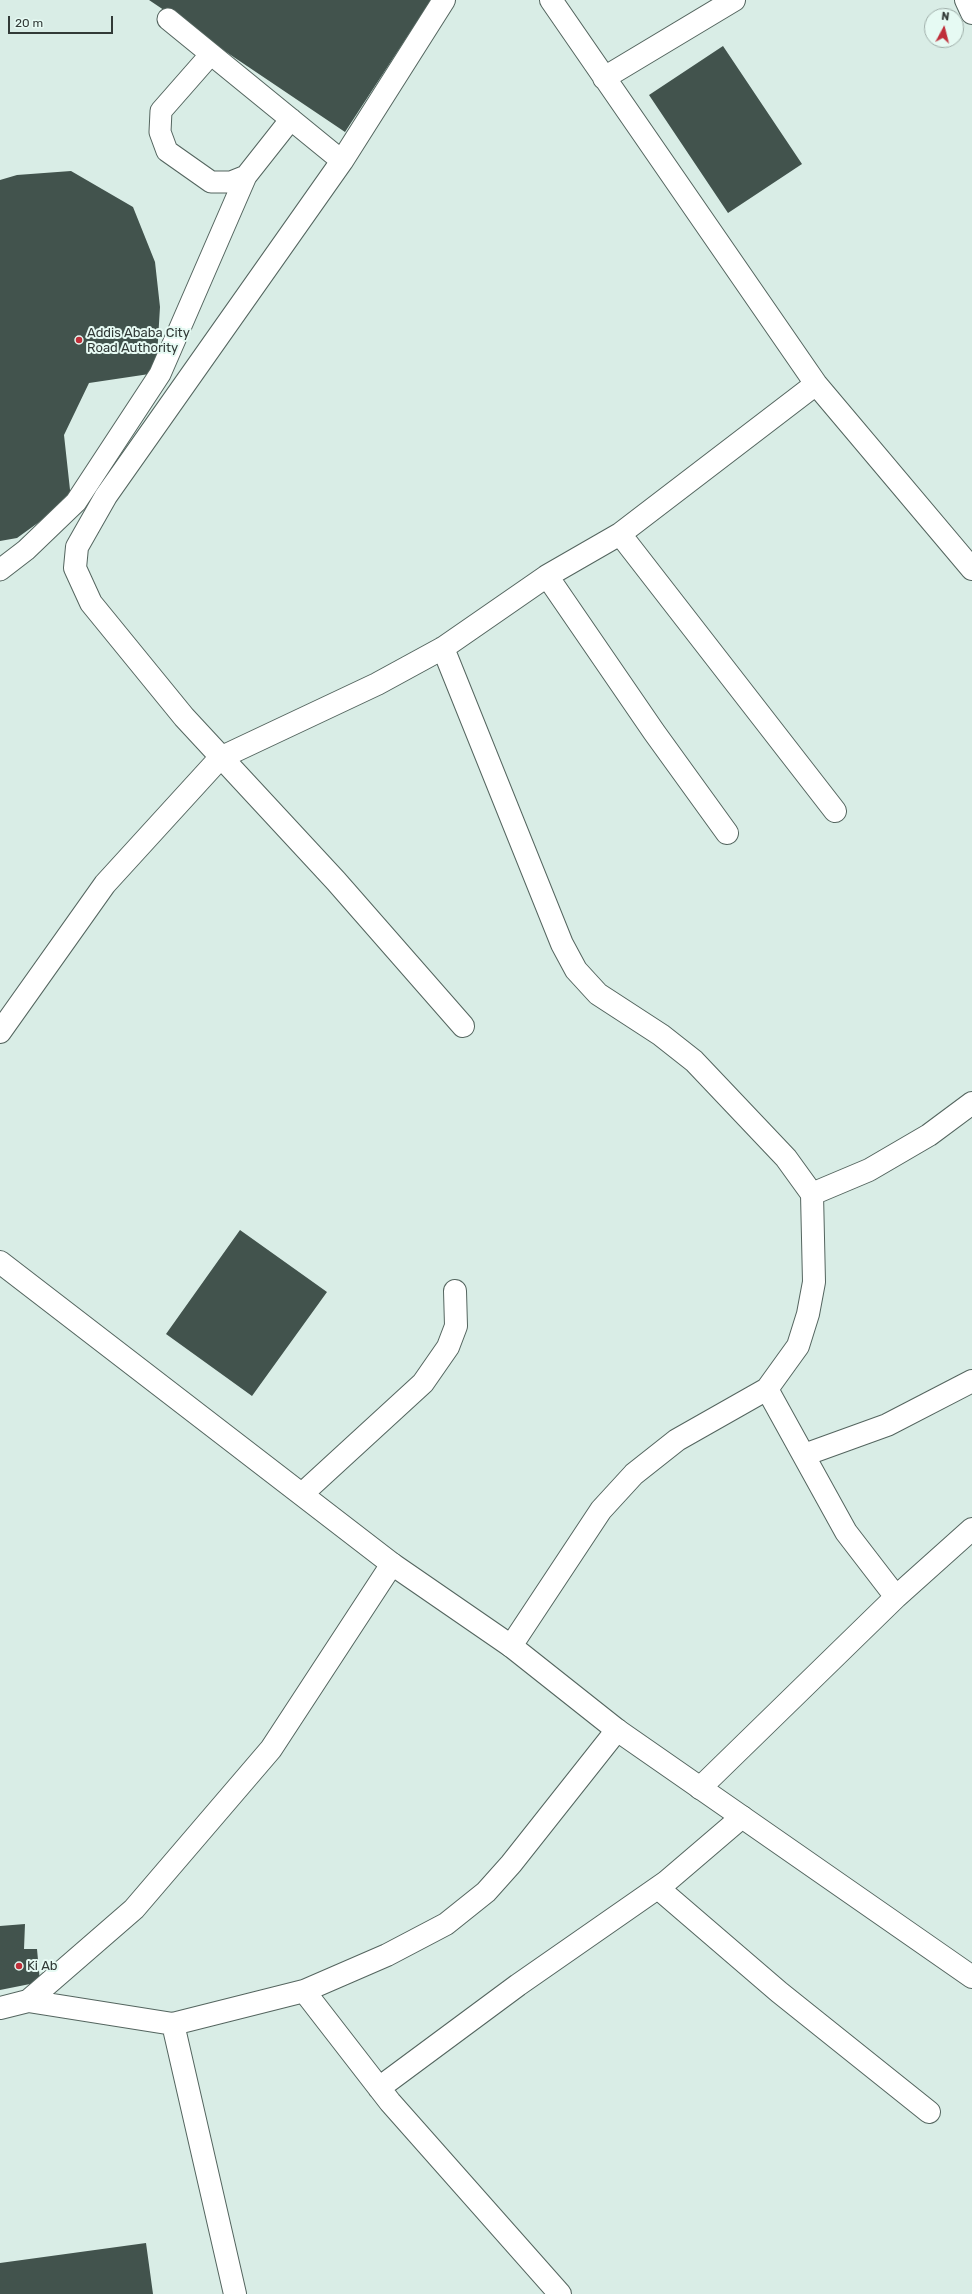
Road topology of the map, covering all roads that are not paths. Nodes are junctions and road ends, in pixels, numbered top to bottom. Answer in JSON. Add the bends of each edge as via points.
{"nodes":[{"id":1,"x":444,"y":0,"type":"edge"},
{"id":2,"x":550,"y":0,"type":"edge"},
{"id":3,"x":734,"y":0,"type":"edge"},
{"id":4,"x":966,"y":0,"type":"edge"},
{"id":5,"x":972,"y":13,"type":"edge"},
{"id":6,"x":168,"y":19,"type":"dead end"},
{"id":7,"x":210,"y":54,"type":"junction"},
{"id":8,"x":604,"y":78,"type":"junction"},
{"id":9,"x":292,"y":119,"type":"junction"},
{"id":10,"x":342,"y":161,"type":"junction"},
{"id":11,"x":246,"y":176,"type":"junction"},
{"id":12,"x":816,"y":384,"type":"junction"},
{"id":13,"x":620,"y":534,"type":"junction"},
{"id":14,"x":972,"y":569,"type":"edge"},
{"id":15,"x":0,"y":570,"type":"edge"},
{"id":16,"x":547,"y":576,"type":"junction"},
{"id":17,"x":443,"y":648,"type":"junction"},
{"id":18,"x":220,"y":758,"type":"junction"},
{"id":19,"x":835,"y":810,"type":"dead end"},
{"id":20,"x":728,"y":833,"type":"dead end"},
{"id":21,"x":463,"y":1026,"type":"dead end"},
{"id":22,"x":0,"y":1032,"type":"edge"},
{"id":23,"x":972,"y":1103,"type":"edge"},
{"id":24,"x":812,"y":1194,"type":"junction"},
{"id":25,"x":0,"y":1262,"type":"edge"},
{"id":26,"x":455,"y":1291,"type":"dead end"},
{"id":27,"x":972,"y":1381,"type":"edge"},
{"id":28,"x":767,"y":1389,"type":"junction"},
{"id":29,"x":804,"y":1455,"type":"junction"},
{"id":30,"x":302,"y":1494,"type":"junction"},
{"id":31,"x":972,"y":1530,"type":"edge"},
{"id":32,"x":392,"y":1564,"type":"junction"},
{"id":33,"x":896,"y":1597,"type":"junction"},
{"id":34,"x":511,"y":1646,"type":"junction"},
{"id":35,"x":617,"y":1730,"type":"junction"},
{"id":36,"x":700,"y":1788,"type":"junction"},
{"id":37,"x":742,"y":1817,"type":"junction"},
{"id":38,"x":658,"y":1888,"type":"junction"},
{"id":39,"x":972,"y":1977,"type":"edge"},
{"id":40,"x":304,"y":1991,"type":"junction"},
{"id":41,"x":28,"y":2001,"type":"junction"},
{"id":42,"x":0,"y":2008,"type":"edge"},
{"id":43,"x":173,"y":2024,"type":"junction"},
{"id":44,"x":379,"y":2088,"type":"junction"},
{"id":45,"x":929,"y":2112,"type":"dead end"},
{"id":46,"x":235,"y":2294,"type":"edge"},
{"id":47,"x":560,"y":2294,"type":"edge"}],
"edges":[{"from":1,"to":10,"type":"street"},
{"from":2,"to":8,"type":"street"},
{"from":3,"to":8,"type":"street"},
{"from":4,"to":5,"type":"street"},
{"from":6,"to":7,"type":"lane"},
{"from":7,"to":9,"type":"lane"},
{"from":7,"to":11,"type":"lane","via":[[161,111],[160,132],[167,151],[211,182],[231,182]]},
{"from":8,"to":12,"type":"street"},
{"from":9,"to":10,"type":"lane"},
{"from":9,"to":11,"type":"lane"},
{"from":10,"to":18,"type":"street","via":[[106,496],[77,547],[75,568],[91,603]]},
{"from":11,"to":15,"type":"lane","via":[[160,374],[76,502],[26,550]]},
{"from":12,"to":13,"type":"street"},
{"from":12,"to":14,"type":"street"},
{"from":13,"to":16,"type":"street"},
{"from":13,"to":19,"type":"street"},
{"from":16,"to":17,"type":"street"},
{"from":16,"to":20,"type":"street","via":[[654,732]]},
{"from":17,"to":18,"type":"street","via":[[377,684]]},
{"from":17,"to":24,"type":"street","via":[[562,944],[576,970],[598,994],[661,1035],[694,1061],[786,1158]]},
{"from":18,"to":21,"type":"street","via":[[336,881]]},
{"from":18,"to":22,"type":"street","via":[[105,884]]},
{"from":23,"to":24,"type":"street","via":[[929,1135],[869,1170]]},
{"from":24,"to":28,"type":"street","via":[[814,1282],[808,1314],[798,1346]]},
{"from":25,"to":30,"type":"street"},
{"from":26,"to":30,"type":"street","via":[[456,1326],[448,1347],[423,1383]]},
{"from":27,"to":29,"type":"street","via":[[887,1425]]},
{"from":28,"to":29,"type":"street"},
{"from":28,"to":34,"type":"street","via":[[677,1440],[634,1474],[601,1510]]},
{"from":29,"to":33,"type":"street","via":[[846,1532]]},
{"from":30,"to":32,"type":"street"},
{"from":31,"to":33,"type":"street"},
{"from":32,"to":34,"type":"street"},
{"from":32,"to":41,"type":"street","via":[[272,1749],[134,1910]]},
{"from":33,"to":36,"type":"street"},
{"from":34,"to":35,"type":"street"},
{"from":35,"to":36,"type":"street"},
{"from":35,"to":40,"type":"street","via":[[486,1892],[446,1924],[387,1955]]},
{"from":36,"to":37,"type":"street"},
{"from":37,"to":38,"type":"street"},
{"from":37,"to":39,"type":"street"},
{"from":38,"to":44,"type":"street","via":[[518,1985]]},
{"from":38,"to":45,"type":"street","via":[[779,1992]]},
{"from":40,"to":43,"type":"street"},
{"from":40,"to":44,"type":"street"},
{"from":41,"to":42,"type":"street"},
{"from":41,"to":43,"type":"street"},
{"from":43,"to":46,"type":"street"},
{"from":44,"to":47,"type":"street"}]}
